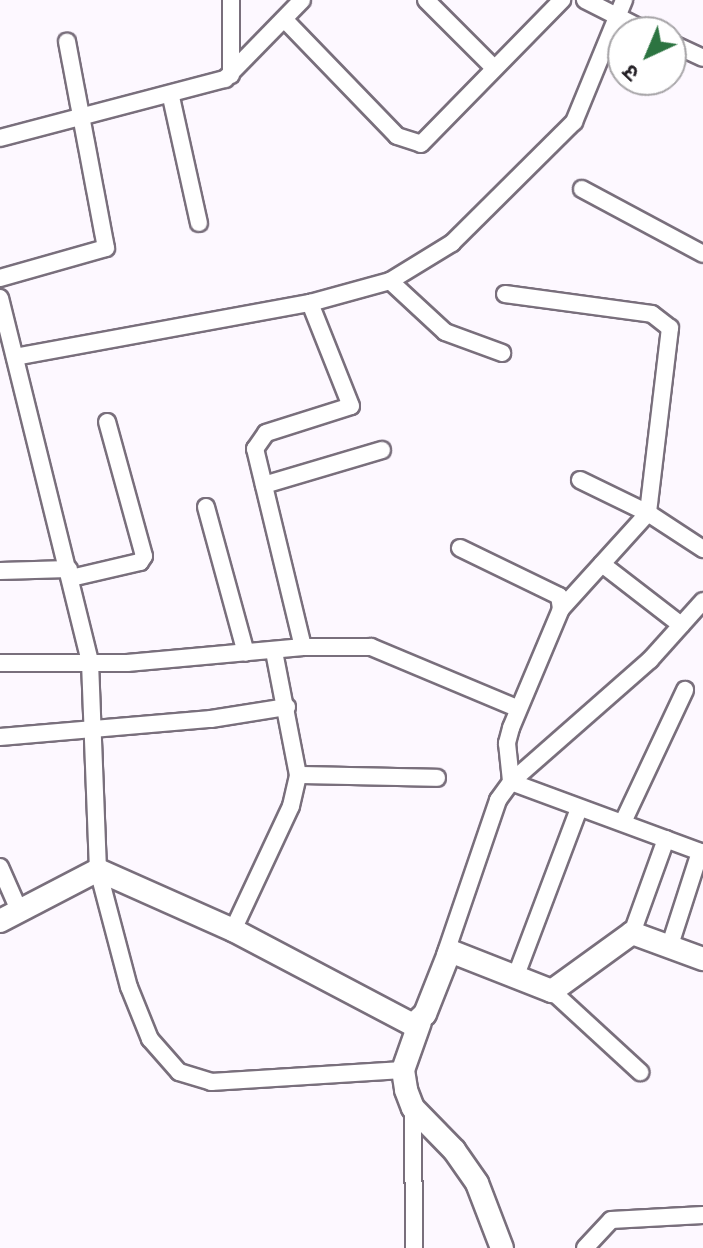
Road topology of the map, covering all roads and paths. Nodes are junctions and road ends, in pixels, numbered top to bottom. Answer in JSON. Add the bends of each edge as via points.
{"nodes":[{"id":1,"x":231,"y":0,"type":"edge"},
{"id":2,"x":302,"y":0,"type":"edge"},
{"id":3,"x":426,"y":0,"type":"edge"},
{"id":4,"x":562,"y":0,"type":"edge"},
{"id":5,"x":585,"y":0,"type":"edge"},
{"id":6,"x":614,"y":16,"type":"edge"},
{"id":7,"x":285,"y":20,"type":"junction"},
{"id":8,"x":67,"y":42,"type":"dead end"},
{"id":9,"x":607,"y":51,"type":"edge"},
{"id":10,"x":494,"y":68,"type":"junction"},
{"id":11,"x":231,"y":75,"type":"junction"},
{"id":12,"x":171,"y":97,"type":"junction"},
{"id":13,"x":83,"y":115,"type":"junction"},
{"id":14,"x":0,"y":138,"type":"edge"},
{"id":15,"x":582,"y":189,"type":"dead end"},
{"id":16,"x":199,"y":223,"type":"dead end"},
{"id":17,"x":703,"y":254,"type":"edge"},
{"id":18,"x":0,"y":278,"type":"edge"},
{"id":19,"x":390,"y":281,"type":"junction"},
{"id":20,"x":505,"y":294,"type":"dead end"},
{"id":21,"x":0,"y":298,"type":"edge"},
{"id":22,"x":310,"y":303,"type":"junction"},
{"id":23,"x":502,"y":353,"type":"dead end"},
{"id":24,"x":15,"y":357,"type":"junction"},
{"id":25,"x":107,"y":422,"type":"dead end"},
{"id":26,"x":382,"y":450,"type":"dead end"},
{"id":27,"x":580,"y":480,"type":"dead end"},
{"id":28,"x":264,"y":485,"type":"junction"},
{"id":29,"x":206,"y":507,"type":"dead end"},
{"id":30,"x":648,"y":513,"type":"junction"},
{"id":31,"x":460,"y":548,"type":"dead end"},
{"id":32,"x":703,"y":549,"type":"edge"},
{"id":33,"x":602,"y":564,"type":"junction"},
{"id":34,"x":0,"y":571,"type":"edge"},
{"id":35,"x":70,"y":573,"type":"junction"},
{"id":36,"x":703,"y":601,"type":"edge"},
{"id":37,"x":561,"y":609,"type":"junction"},
{"id":38,"x":681,"y":625,"type":"junction"},
{"id":39,"x":303,"y":647,"type":"junction"},
{"id":40,"x":274,"y":651,"type":"junction"},
{"id":41,"x":246,"y":653,"type":"junction"},
{"id":42,"x":90,"y":662,"type":"junction"},
{"id":43,"x":0,"y":663,"type":"edge"},
{"id":44,"x":685,"y":690,"type":"dead end"},
{"id":45,"x":287,"y":707,"type":"junction"},
{"id":46,"x":517,"y":708,"type":"junction"},
{"id":47,"x":91,"y":729,"type":"junction"},
{"id":48,"x":0,"y":737,"type":"edge"},
{"id":49,"x":298,"y":775,"type":"junction"},
{"id":50,"x":437,"y":778,"type":"dead end"},
{"id":51,"x":511,"y":782,"type":"junction"},
{"id":52,"x":579,"y":809,"type":"junction"},
{"id":53,"x":623,"y":822,"type":"junction"},
{"id":54,"x":666,"y":839,"type":"junction"},
{"id":55,"x":702,"y":853,"type":"edge"},
{"id":56,"x":0,"y":867,"type":"edge"},
{"id":57,"x":98,"y":870,"type":"junction"},
{"id":58,"x":9,"y":916,"type":"edge"},
{"id":59,"x":233,"y":930,"type":"junction"},
{"id":60,"x":632,"y":933,"type":"junction"},
{"id":61,"x":670,"y":945,"type":"junction"},
{"id":62,"x":445,"y":955,"type":"junction"},
{"id":63,"x":703,"y":959,"type":"edge"},
{"id":64,"x":515,"y":978,"type":"junction"},
{"id":65,"x":552,"y":991,"type":"junction"},
{"id":66,"x":420,"y":1022,"type":"junction"},
{"id":67,"x":403,"y":1070,"type":"junction"},
{"id":68,"x":640,"y":1072,"type":"dead end"},
{"id":69,"x":413,"y":1108,"type":"junction"},
{"id":70,"x":703,"y":1215,"type":"edge"},
{"id":71,"x":414,"y":1248,"type":"edge"},
{"id":72,"x":502,"y":1248,"type":"edge"},
{"id":73,"x":585,"y":1248,"type":"edge"}],
"edges":[{"from":1,"to":11,"type":"street"},
{"from":2,"to":7,"type":"street"},
{"from":3,"to":10,"type":"street"},
{"from":4,"to":10,"type":"street"},
{"from":5,"to":6,"type":"street"},
{"from":7,"to":10,"type":"street","via":[[410,144],[431,138]]},
{"from":7,"to":11,"type":"street"},
{"from":8,"to":13,"type":"street"},
{"from":9,"to":19,"type":"street","via":[[583,109],[556,144],[452,243]]},
{"from":11,"to":12,"type":"street"},
{"from":12,"to":13,"type":"street"},
{"from":12,"to":16,"type":"street"},
{"from":13,"to":14,"type":"street"},
{"from":13,"to":18,"type":"street","via":[[106,248]]},
{"from":15,"to":17,"type":"street"},
{"from":19,"to":22,"type":"street"},
{"from":19,"to":23,"type":"street","via":[[445,332]]},
{"from":20,"to":30,"type":"street","via":[[652,314],[667,322]]},
{"from":21,"to":24,"type":"street"},
{"from":22,"to":24,"type":"street"},
{"from":22,"to":28,"type":"street","via":[[351,406],[259,437],[255,449]]},
{"from":24,"to":35,"type":"street"},
{"from":25,"to":35,"type":"street","via":[[144,556],[140,562]]},
{"from":26,"to":28,"type":"street"},
{"from":27,"to":30,"type":"street"},
{"from":28,"to":39,"type":"street"},
{"from":29,"to":41,"type":"street"},
{"from":30,"to":32,"type":"street"},
{"from":30,"to":33,"type":"street"},
{"from":31,"to":37,"type":"street","via":[[559,596]]},
{"from":33,"to":37,"type":"street"},
{"from":33,"to":38,"type":"street"},
{"from":34,"to":35,"type":"street"},
{"from":35,"to":42,"type":"street"},
{"from":36,"to":38,"type":"street"},
{"from":37,"to":46,"type":"street"},
{"from":38,"to":51,"type":"street","via":[[650,660]]},
{"from":39,"to":40,"type":"street"},
{"from":39,"to":46,"type":"street","via":[[384,650]]},
{"from":40,"to":41,"type":"street"},
{"from":40,"to":45,"type":"street"},
{"from":41,"to":42,"type":"street"},
{"from":42,"to":43,"type":"street"},
{"from":42,"to":47,"type":"street"},
{"from":44,"to":53,"type":"street"},
{"from":45,"to":47,"type":"street"},
{"from":45,"to":49,"type":"street"},
{"from":46,"to":51,"type":"street","via":[[507,743]]},
{"from":47,"to":48,"type":"street"},
{"from":47,"to":57,"type":"street"},
{"from":49,"to":50,"type":"street"},
{"from":49,"to":59,"type":"street","via":[[291,806]]},
{"from":51,"to":52,"type":"street"},
{"from":51,"to":62,"type":"street","via":[[487,824]]},
{"from":52,"to":53,"type":"street"},
{"from":52,"to":64,"type":"street"},
{"from":53,"to":54,"type":"street"},
{"from":54,"to":55,"type":"street"},
{"from":54,"to":60,"type":"street"},
{"from":55,"to":61,"type":"street"},
{"from":56,"to":58,"type":"street"},
{"from":57,"to":58,"type":"street"},
{"from":57,"to":59,"type":"street"},
{"from":57,"to":67,"type":"street","via":[[140,1015],[150,1039],[179,1072],[211,1082]]},
{"from":59,"to":66,"type":"street","via":[[405,1024]]},
{"from":60,"to":61,"type":"street"},
{"from":60,"to":65,"type":"street"},
{"from":61,"to":63,"type":"street"},
{"from":62,"to":64,"type":"street","via":[[455,952]]},
{"from":62,"to":66,"type":"street"},
{"from":64,"to":65,"type":"street"},
{"from":65,"to":68,"type":"street"},
{"from":66,"to":67,"type":"street"},
{"from":67,"to":69,"type":"street"},
{"from":69,"to":71,"type":"street"},
{"from":69,"to":72,"type":"street","via":[[466,1166]]},
{"from":70,"to":73,"type":"street","via":[[611,1220]]}]}
